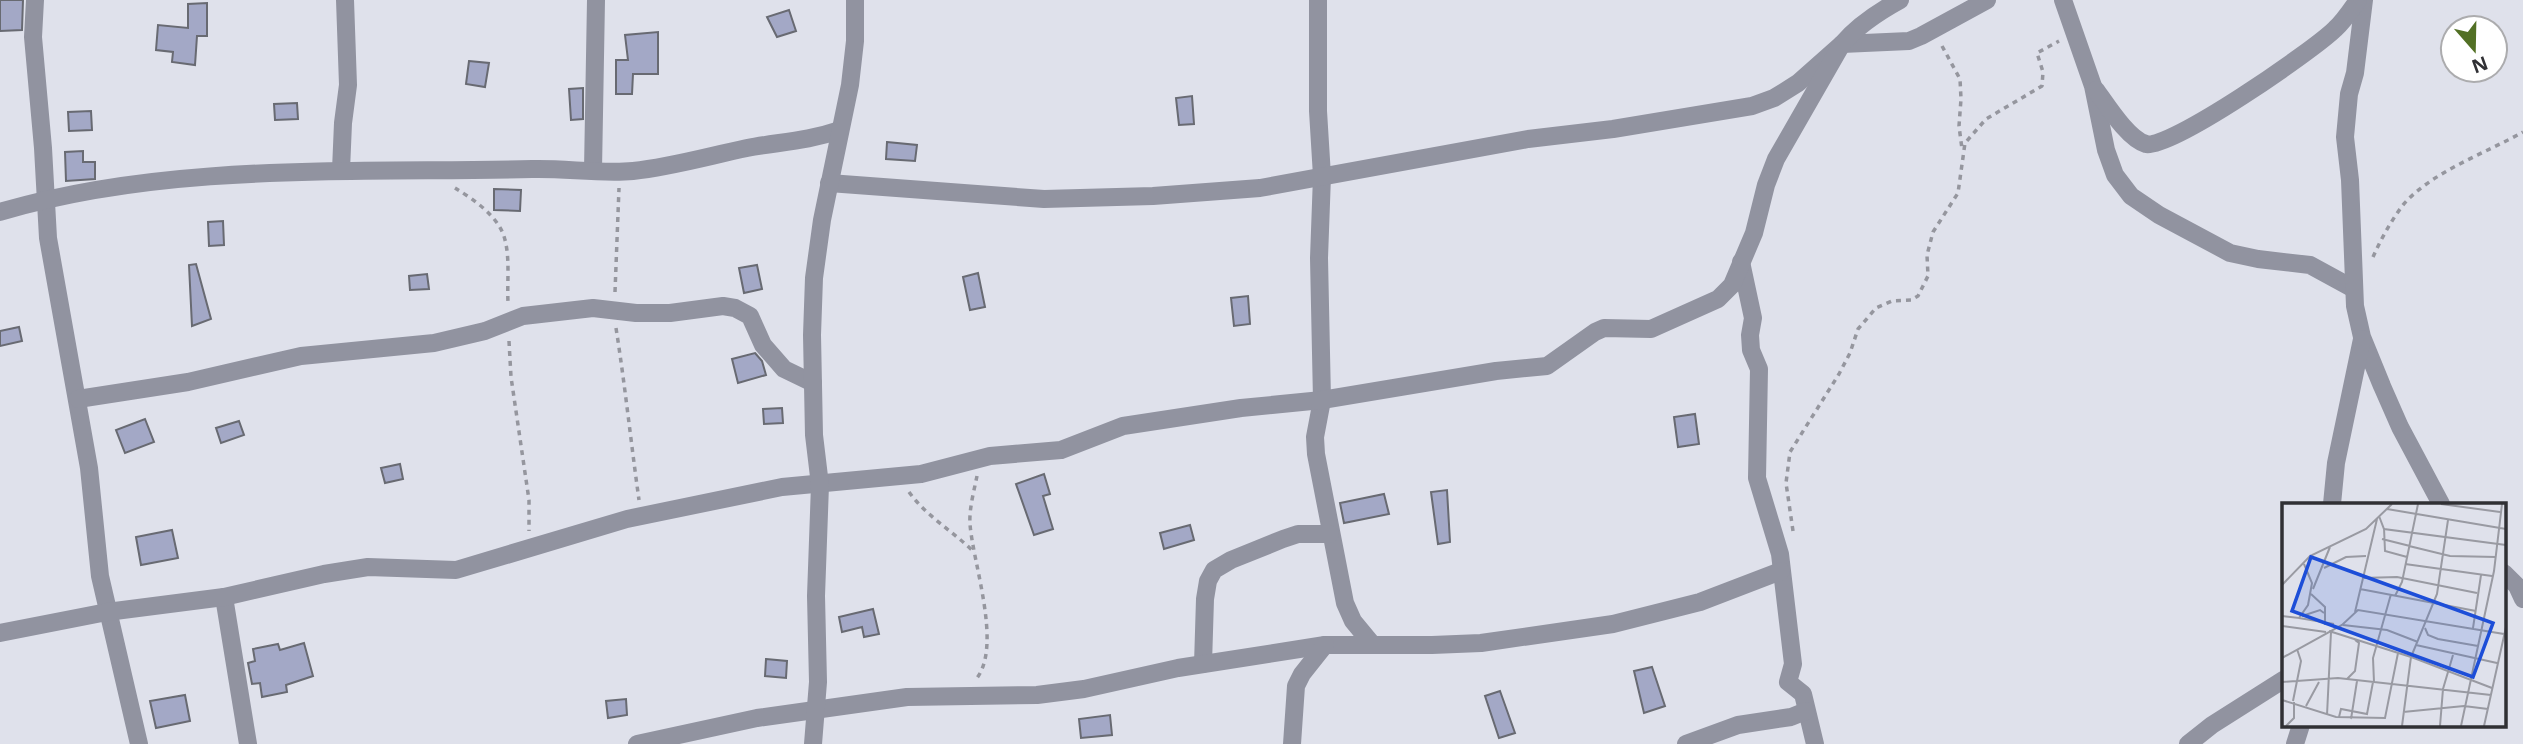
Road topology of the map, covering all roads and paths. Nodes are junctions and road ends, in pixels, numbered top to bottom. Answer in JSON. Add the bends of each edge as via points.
{"nodes":[{"id":1,"x":35,"y":0,"type":"edge"},
{"id":2,"x":345,"y":0,"type":"edge"},
{"id":3,"x":596,"y":0,"type":"edge"},
{"id":4,"x":855,"y":0,"type":"edge"},
{"id":5,"x":1318,"y":0,"type":"edge"},
{"id":6,"x":1900,"y":0,"type":"edge"},
{"id":7,"x":1987,"y":0,"type":"edge"},
{"id":8,"x":2063,"y":0,"type":"edge"},
{"id":9,"x":2358,"y":0,"type":"edge"},
{"id":10,"x":2364,"y":0,"type":"edge"},
{"id":11,"x":1933,"y":30,"type":"junction"},
{"id":12,"x":2073,"y":33,"type":"junction"},
{"id":13,"x":1842,"y":44,"type":"junction"},
{"id":14,"x":2093,"y":86,"type":"junction"},
{"id":15,"x":840,"y":130,"type":"junction"},
{"id":16,"x":2523,"y":132,"type":"edge"},
{"id":17,"x":1962,"y":154,"type":"junction"},
{"id":18,"x":341,"y":170,"type":"junction"},
{"id":19,"x":427,"y":170,"type":"junction"},
{"id":20,"x":593,"y":170,"type":"junction"},
{"id":21,"x":619,"y":172,"type":"junction"},
{"id":22,"x":1322,"y":176,"type":"junction"},
{"id":23,"x":830,"y":183,"type":"junction"},
{"id":24,"x":46,"y":198,"type":"junction"},
{"id":25,"x":0,"y":212,"type":"edge"},
{"id":26,"x":2372,"y":258,"type":"dead end"},
{"id":27,"x":1741,"y":262,"type":"junction"},
{"id":28,"x":2354,"y":289,"type":"junction"},
{"id":29,"x":613,"y":310,"type":"junction"},
{"id":30,"x":509,"y":321,"type":"junction"},
{"id":31,"x":2362,"y":337,"type":"junction"},
{"id":32,"x":813,"y":383,"type":"junction"},
{"id":33,"x":78,"y":399,"type":"junction"},
{"id":34,"x":1322,"y":400,"type":"junction"},
{"id":35,"x":980,"y":459,"type":"junction"},
{"id":36,"x":898,"y":477,"type":"junction"},
{"id":37,"x":820,"y":485,"type":"junction"},
{"id":38,"x":2332,"y":503,"type":"edge"},
{"id":39,"x":2440,"y":503,"type":"edge"},
{"id":40,"x":642,"y":516,"type":"junction"},
{"id":41,"x":1330,"y":534,"type":"junction"},
{"id":42,"x":525,"y":551,"type":"junction"},
{"id":43,"x":976,"y":554,"type":"junction"},
{"id":44,"x":1781,"y":566,"type":"junction"},
{"id":45,"x":2506,"y":575,"type":"edge"},
{"id":46,"x":224,"y":597,"type":"junction"},
{"id":47,"x":2523,"y":600,"type":"edge"},
{"id":48,"x":107,"y":612,"type":"junction"},
{"id":49,"x":0,"y":633,"type":"edge"},
{"id":50,"x":1372,"y":643,"type":"junction"},
{"id":51,"x":1325,"y":645,"type":"junction"},
{"id":52,"x":1203,"y":664,"type":"junction"},
{"id":53,"x":2282,"y":681,"type":"edge"},
{"id":54,"x":963,"y":696,"type":"junction"},
{"id":55,"x":816,"y":710,"type":"junction"},
{"id":56,"x":1806,"y":710,"type":"junction"},
{"id":57,"x":2301,"y":726,"type":"edge"},
{"id":58,"x":139,"y":744,"type":"edge"},
{"id":59,"x":248,"y":744,"type":"edge"},
{"id":60,"x":637,"y":744,"type":"edge"},
{"id":61,"x":813,"y":744,"type":"edge"},
{"id":62,"x":1292,"y":744,"type":"edge"},
{"id":63,"x":1686,"y":744,"type":"edge"},
{"id":64,"x":1815,"y":744,"type":"edge"},
{"id":65,"x":2188,"y":744,"type":"edge"},
{"id":66,"x":2295,"y":744,"type":"edge"}],
"edges":[{"from":1,"to":24,"type":"street","via":[[33,37]]},
{"from":2,"to":18,"type":"street","via":[[348,85]]},
{"from":3,"to":20,"type":"street"},
{"from":4,"to":15,"type":"street","via":[[850,85]]},
{"from":5,"to":22,"type":"street"},
{"from":6,"to":13,"type":"street","via":[[1871,17]]},
{"from":7,"to":11,"type":"street"},
{"from":8,"to":12,"type":"street"},
{"from":9,"to":14,"type":"street","via":[[2336,29],[2315,46],[2164,142],[2143,144]]},
{"from":10,"to":28,"type":"street","via":[[2345,137]]},
{"from":11,"to":13,"type":"street","via":[[1909,41]]},
{"from":11,"to":17,"type":"path","via":[[1960,79]]},
{"from":12,"to":14,"type":"street"},
{"from":12,"to":17,"type":"path","via":[[2037,53],[2042,86],[1986,119],[1965,143]]},
{"from":13,"to":22,"type":"street","via":[[1798,83],[1752,106]]},
{"from":13,"to":27,"type":"street","via":[[1776,159]]},
{"from":14,"to":28,"type":"street","via":[[2106,150],[2115,175],[2131,196],[2230,253],[2310,265]]},
{"from":15,"to":21,"type":"street","via":[[807,141]]},
{"from":15,"to":23,"type":"street"},
{"from":16,"to":26,"type":"path","via":[[2471,158],[2404,204]]},
{"from":17,"to":44,"type":"path","via":[[1958,193],[1933,232],[1928,276],[1920,294],[1876,308],[1865,320],[1839,373],[1790,452],[1786,483],[1794,529]]},
{"from":18,"to":19,"type":"street"},
{"from":18,"to":24,"type":"street","via":[[174,180]]},
{"from":19,"to":20,"type":"street"},
{"from":19,"to":30,"type":"path","via":[[474,200],[501,230]]},
{"from":20,"to":21,"type":"street"},
{"from":21,"to":29,"type":"path"},
{"from":22,"to":23,"type":"street","via":[[1260,187],[1056,199]]},
{"from":22,"to":34,"type":"street"},
{"from":23,"to":32,"type":"street","via":[[814,278]]},
{"from":24,"to":25,"type":"street"},
{"from":24,"to":33,"type":"street","via":[[48,237]]},
{"from":27,"to":34,"type":"street","via":[[1732,285],[1709,305],[1646,331],[1604,328],[1547,366]]},
{"from":27,"to":44,"type":"street","via":[[1753,318],[1751,350],[1759,369],[1757,478]]},
{"from":28,"to":31,"type":"street"},
{"from":29,"to":30,"type":"street","via":[[544,312]]},
{"from":29,"to":32,"type":"street","via":[[670,313],[735,308],[750,316],[763,345],[784,369]]},
{"from":29,"to":40,"type":"path"},
{"from":30,"to":33,"type":"street","via":[[433,343],[301,356],[188,382]]},
{"from":30,"to":42,"type":"path","via":[[511,377],[529,500]]},
{"from":31,"to":38,"type":"street"},
{"from":31,"to":39,"type":"street","via":[[2400,426]]},
{"from":32,"to":37,"type":"street"},
{"from":33,"to":48,"type":"street"},
{"from":34,"to":35,"type":"street","via":[[1123,426],[1061,450]]},
{"from":34,"to":41,"type":"street","via":[[1316,454]]},
{"from":35,"to":36,"type":"street"},
{"from":35,"to":43,"type":"path","via":[[970,517]]},
{"from":36,"to":37,"type":"street"},
{"from":36,"to":43,"type":"path","via":[[926,513]]},
{"from":37,"to":40,"type":"street","via":[[782,487]]},
{"from":37,"to":55,"type":"street"},
{"from":40,"to":42,"type":"street"},
{"from":41,"to":50,"type":"street","via":[[1345,603]]},
{"from":41,"to":52,"type":"street","via":[[1283,538],[1214,570],[1205,599]]},
{"from":42,"to":46,"type":"street","via":[[456,570],[368,567]]},
{"from":43,"to":54,"type":"path","via":[[987,623],[985,659],[983,670]]},
{"from":44,"to":50,"type":"street","via":[[1700,601],[1613,624],[1482,643]]},
{"from":44,"to":56,"type":"street","via":[[1793,664],[1788,682],[1803,694]]},
{"from":45,"to":47,"type":"street"},
{"from":46,"to":48,"type":"street"},
{"from":46,"to":59,"type":"street"},
{"from":48,"to":49,"type":"street"},
{"from":48,"to":58,"type":"street"},
{"from":50,"to":51,"type":"street"},
{"from":51,"to":52,"type":"street"},
{"from":51,"to":62,"type":"street","via":[[1296,686]]},
{"from":52,"to":54,"type":"street","via":[[1084,689]]},
{"from":53,"to":65,"type":"street"},
{"from":54,"to":55,"type":"street","via":[[907,697]]},
{"from":55,"to":60,"type":"street"},
{"from":55,"to":61,"type":"street"},
{"from":56,"to":63,"type":"street","via":[[1791,717],[1738,725]]},
{"from":56,"to":64,"type":"street"},
{"from":57,"to":66,"type":"street"}]}
